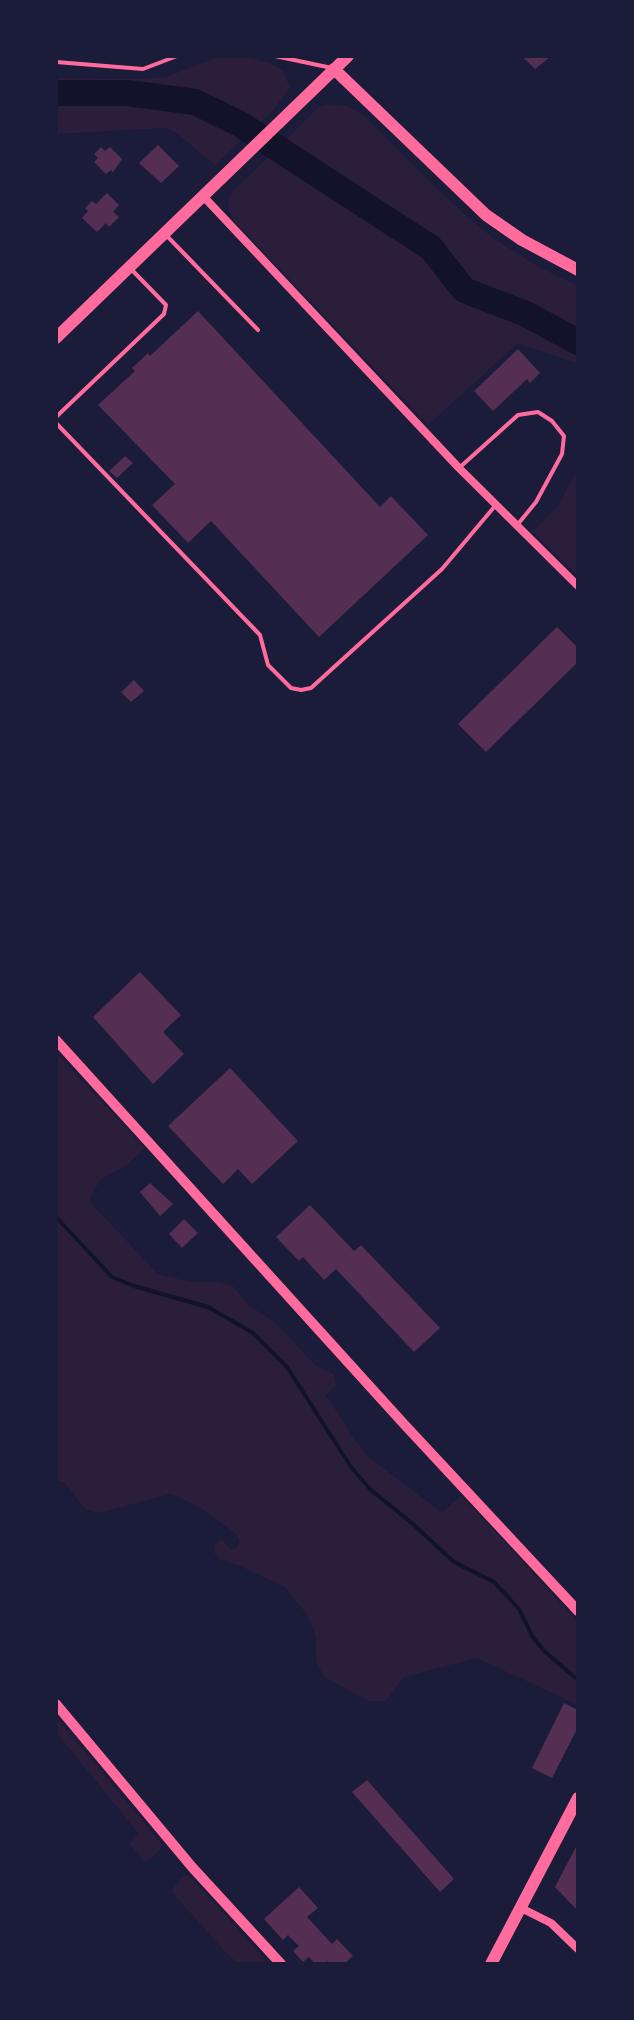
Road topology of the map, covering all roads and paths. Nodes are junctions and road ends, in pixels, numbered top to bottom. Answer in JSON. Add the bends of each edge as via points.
{"nodes":[{"id":1,"x":177,"y":56,"type":"edge"},
{"id":2,"x":275,"y":56,"type":"edge"},
{"id":3,"x":348,"y":56,"type":"edge"},
{"id":4,"x":56,"y":62,"type":"edge"},
{"id":5,"x":334,"y":69,"type":"junction"},
{"id":6,"x":203,"y":196,"type":"junction"},
{"id":7,"x":164,"y":233,"type":"junction"},
{"id":8,"x":129,"y":267,"type":"junction"},
{"id":9,"x":578,"y":270,"type":"edge"},
{"id":10,"x":258,"y":330,"type":"dead end"},
{"id":11,"x":56,"y":338,"type":"edge"},
{"id":12,"x":56,"y":417,"type":"edge"},
{"id":13,"x":56,"y":423,"type":"edge"},
{"id":14,"x":459,"y":468,"type":"junction"},
{"id":15,"x":496,"y":505,"type":"junction"},
{"id":16,"x":516,"y":526,"type":"junction"},
{"id":17,"x":578,"y":586,"type":"edge"},
{"id":18,"x":56,"y":1040,"type":"edge"},
{"id":19,"x":578,"y":1611,"type":"edge"},
{"id":20,"x":56,"y":1704,"type":"edge"},
{"id":21,"x":578,"y":1798,"type":"edge"},
{"id":22,"x":521,"y":1908,"type":"junction"},
{"id":23,"x":578,"y":1949,"type":"edge"},
{"id":24,"x":281,"y":1964,"type":"edge"},
{"id":25,"x":491,"y":1964,"type":"edge"}],
"edges":[{"from":1,"to":4,"type":"lane","via":[[143,69]]},
{"from":2,"to":5,"type":"lane"},
{"from":3,"to":5,"type":"main road"},
{"from":5,"to":6,"type":"main road"},
{"from":5,"to":9,"type":"main road","via":[[486,215]]},
{"from":6,"to":7,"type":"main road"},
{"from":6,"to":14,"type":"street"},
{"from":7,"to":8,"type":"main road"},
{"from":7,"to":10,"type":"lane"},
{"from":8,"to":11,"type":"main road"},
{"from":8,"to":12,"type":"lane","via":[[166,305],[164,314]]},
{"from":13,"to":15,"type":"lane","via":[[260,635],[268,665],[291,688],[301,690],[311,688],[442,569]]},
{"from":14,"to":15,"type":"street"},
{"from":14,"to":16,"type":"lane","via":[[518,415],[538,412],[560,429],[562,454]]},
{"from":15,"to":16,"type":"street"},
{"from":16,"to":17,"type":"street"},
{"from":18,"to":19,"type":"street"},
{"from":20,"to":24,"type":"street"},
{"from":21,"to":22,"type":"main road"},
{"from":22,"to":23,"type":"street","via":[[551,1923]]},
{"from":22,"to":25,"type":"main road"}]}
